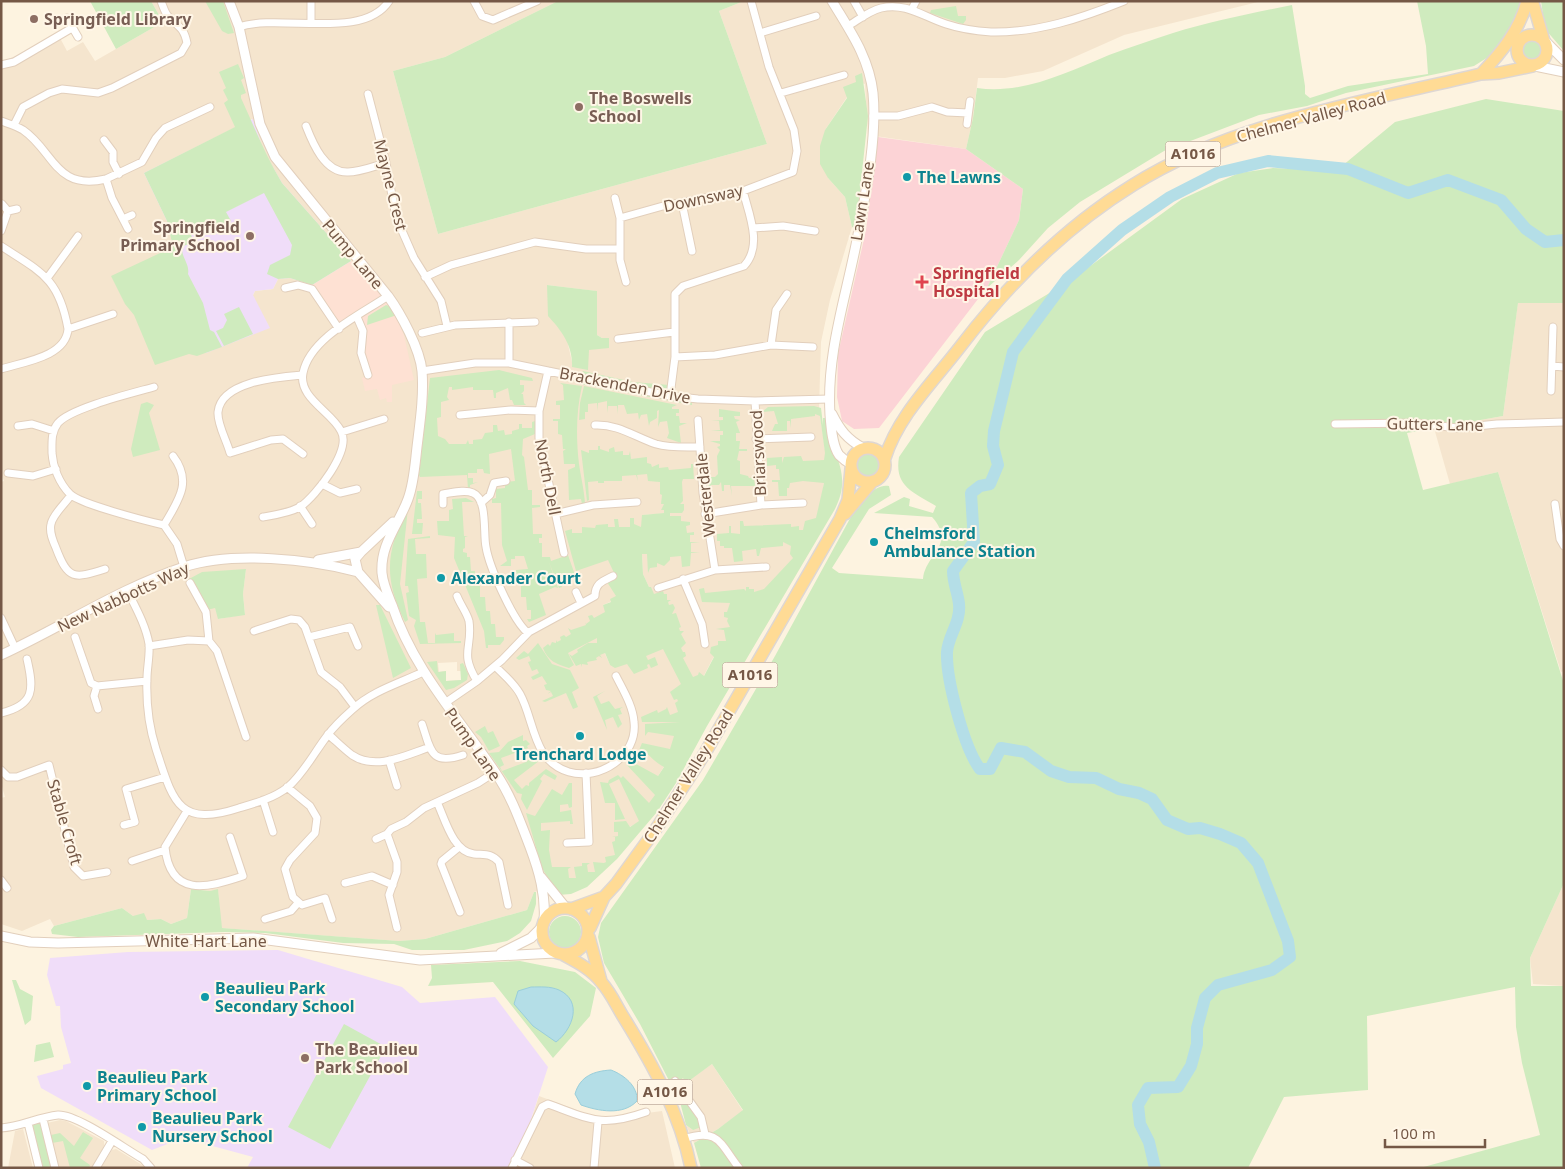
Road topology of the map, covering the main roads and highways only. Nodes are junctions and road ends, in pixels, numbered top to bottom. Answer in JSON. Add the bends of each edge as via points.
{"nodes":[{"id":1,"x":1531,"y":2,"type":"edge"},
{"id":2,"x":1545,"y":42,"type":"junction"},
{"id":3,"x":1519,"y":43,"type":"junction"},
{"id":4,"x":1534,"y":66,"type":"junction"},
{"id":5,"x":1481,"y":74,"type":"junction"},
{"id":6,"x":895,"y":430,"type":"junction"},
{"id":7,"x":866,"y":448,"type":"junction"},
{"id":8,"x":885,"y":458,"type":"junction"},
{"id":9,"x":851,"y":466,"type":"junction"},
{"id":10,"x":873,"y":481,"type":"junction"},
{"id":11,"x":840,"y":519,"type":"junction"},
{"id":12,"x":604,"y":897,"type":"junction"},
{"id":13,"x":568,"y":908,"type":"junction"},
{"id":14,"x":589,"y":932,"type":"junction"},
{"id":15,"x":559,"y":954,"type":"junction"},
{"id":16,"x":602,"y":982,"type":"junction"},
{"id":17,"x":691,"y":1168,"type":"edge"}],
"edges":[{"from":1,"to":2,"type":"main road"},
{"from":1,"to":3,"type":"main road"},
{"from":1,"to":5,"type":"main road","via":[[1501,53]]},
{"from":2,"to":3,"type":"main road","via":[[1532,35]]},
{"from":2,"to":4,"type":"main road","via":[[1548,49],[1546,58]]},
{"from":3,"to":4,"type":"main road","via":[[1520,60]]},
{"from":3,"to":5,"type":"main road","name":"Chelmer Valley Road","number":"A1016"},
{"from":4,"to":5,"type":"main road","name":"Chelmer Valley Road","number":"A1016"},
{"from":5,"to":6,"type":"main road","name":"Chelmer Valley Road","number":"A1016","via":[[1241,135],[1203,149],[1134,184],[1070,229],[1016,281]]},
{"from":6,"to":7,"type":"main road","name":"Chelmer Valley Road","number":"A1016"},
{"from":6,"to":8,"type":"main road","name":"Chelmer Valley Road","number":"A1016"},
{"from":7,"to":8,"type":"main road","via":[[878,450]]},
{"from":7,"to":9,"type":"main road","number":"A1016","via":[[854,454]]},
{"from":8,"to":10,"type":"main road","number":"A1016","via":[[884,473]]},
{"from":9,"to":10,"type":"main road","via":[[860,480]]},
{"from":9,"to":11,"type":"main road","name":"Chelmer Valley Road","number":"A1016","via":[[848,500]]},
{"from":10,"to":11,"type":"main road","name":"Chelmer Valley Road","number":"A1016"},
{"from":11,"to":12,"type":"main road","name":"Chelmer Valley Road","number":"A1016","via":[[706,753],[656,829]]},
{"from":12,"to":13,"type":"main road","name":"Chelmer Valley Road","number":"A1016"},
{"from":12,"to":14,"type":"main road","name":"Chelmer Valley Road","number":"A1016"},
{"from":13,"to":14,"type":"main road","number":"A1016","via":[[580,913]]},
{"from":13,"to":15,"type":"main road","number":"A1016","via":[[552,911],[542,924],[547,947]]},
{"from":14,"to":15,"type":"main road","number":"A1016","via":[[582,948]]},
{"from":14,"to":16,"type":"main road","number":"A1016"},
{"from":15,"to":16,"type":"main road","number":"A1016","via":[[583,965]]},
{"from":16,"to":17,"type":"main road","number":"A1016","via":[[657,1073]]}]}
